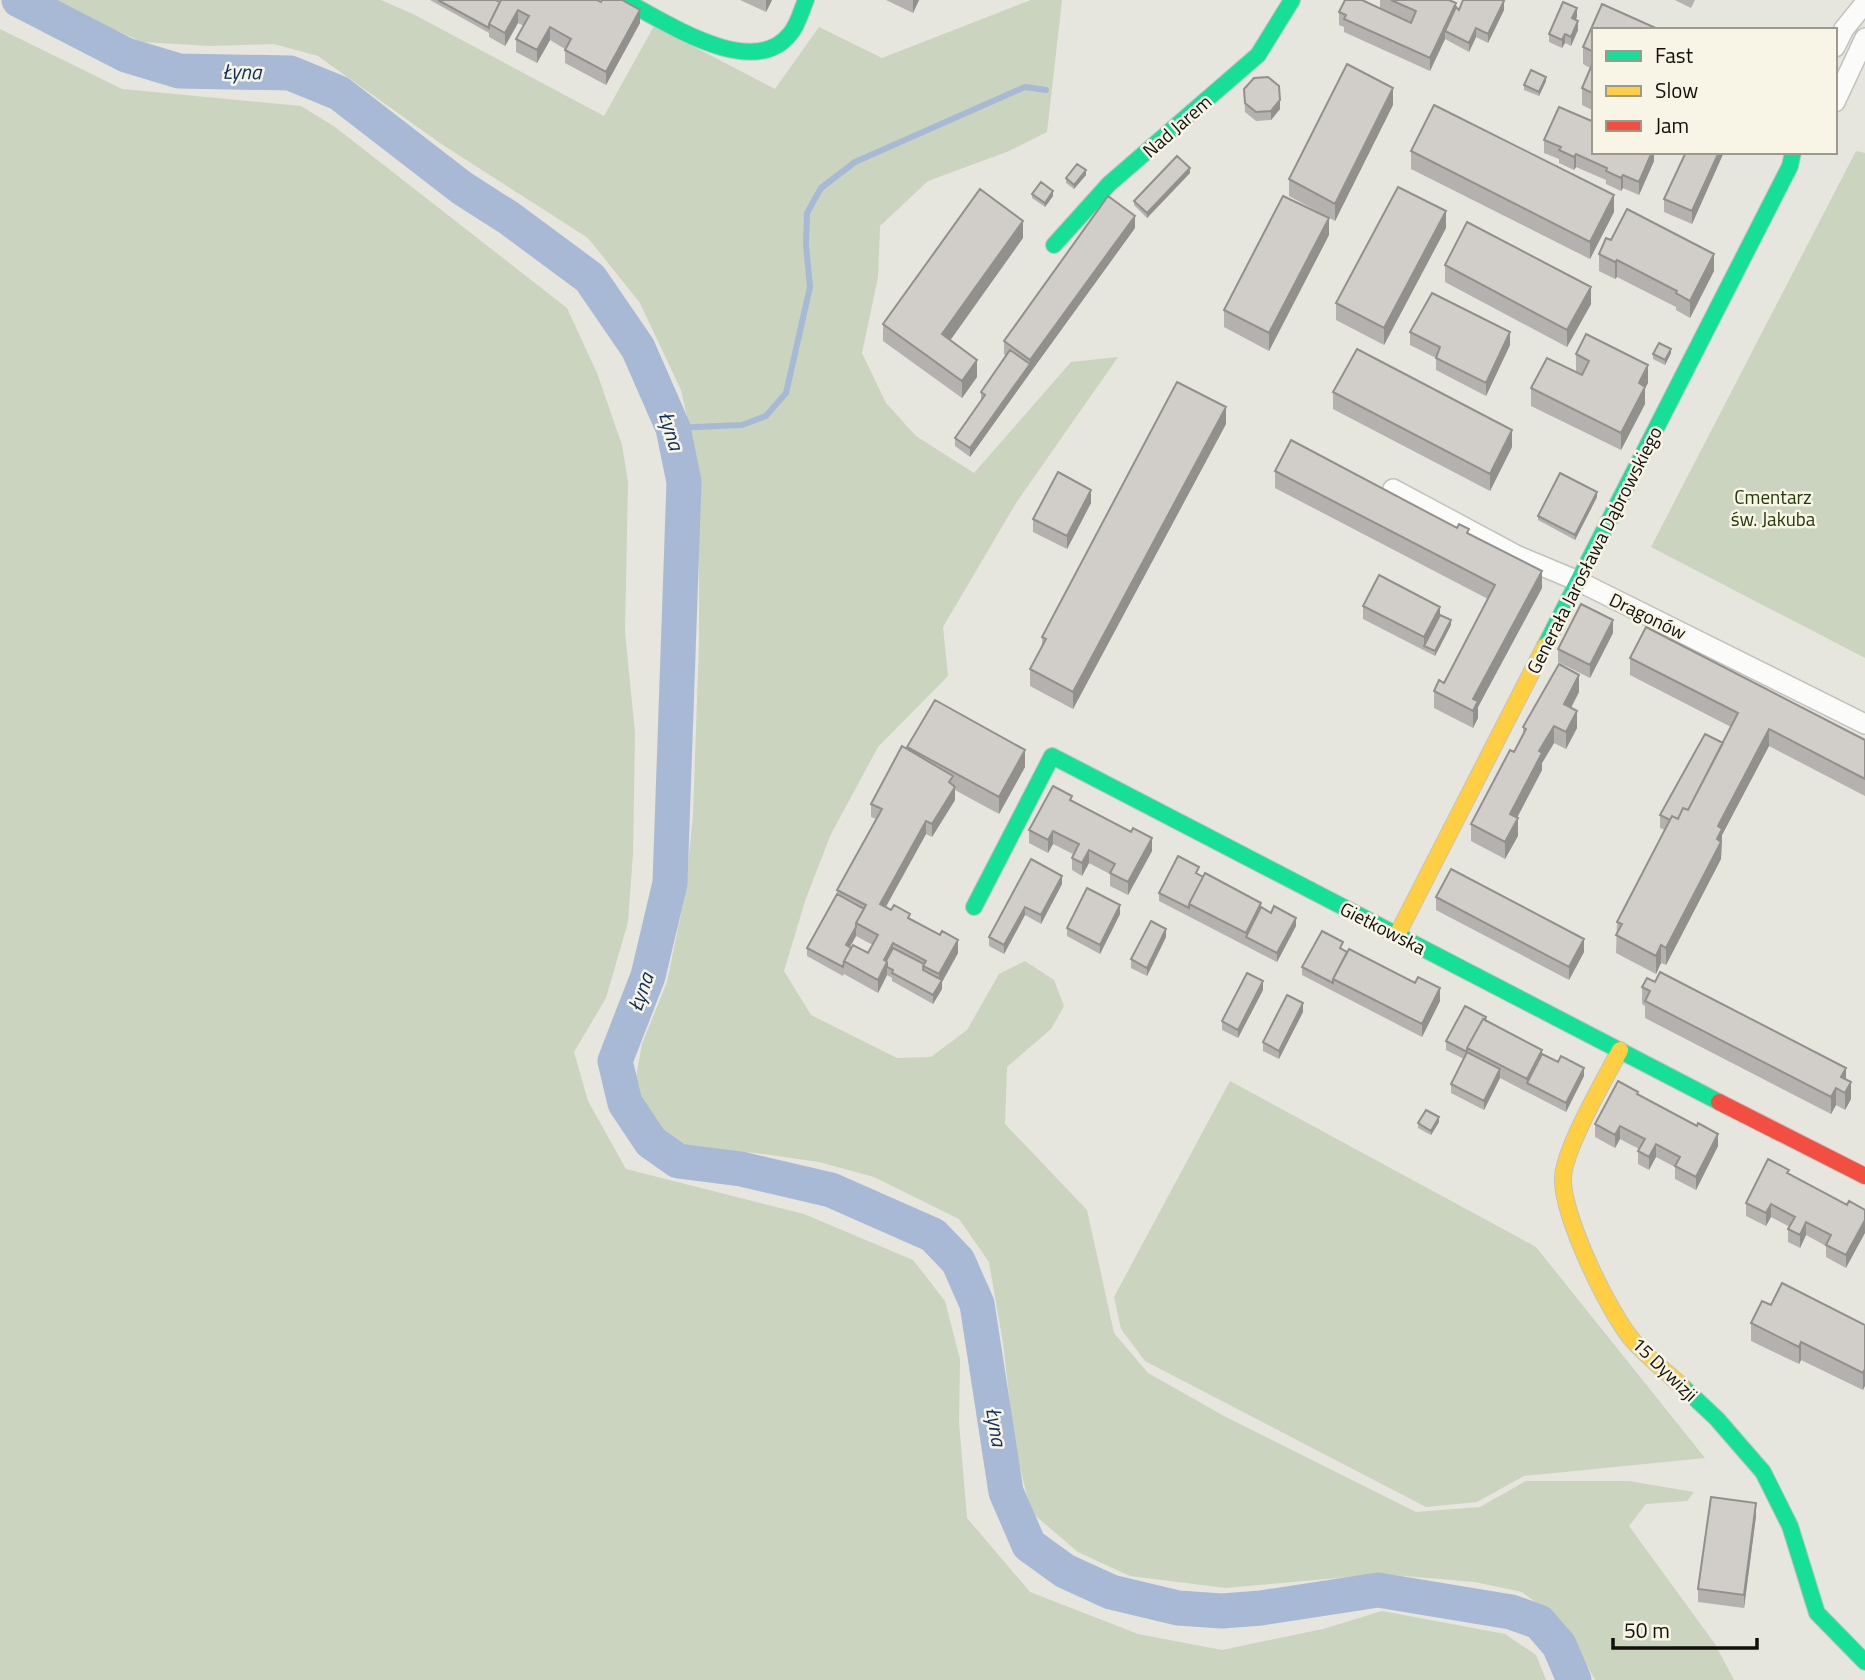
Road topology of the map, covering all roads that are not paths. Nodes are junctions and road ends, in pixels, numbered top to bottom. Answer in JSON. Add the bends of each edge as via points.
{"nodes":[{"id":1,"x":623,"y":0,"type":"edge"},
{"id":2,"x":806,"y":0,"type":"edge"},
{"id":3,"x":1292,"y":0,"type":"edge"},
{"id":4,"x":1865,"y":3,"type":"edge"},
{"id":5,"x":1865,"y":38,"type":"edge"},
{"id":6,"x":1837,"y":43,"type":"edge"},
{"id":7,"x":1837,"y":98,"type":"edge"},
{"id":8,"x":1796,"y":157,"type":"edge"},
{"id":9,"x":1054,"y":245,"type":"dead end"},
{"id":10,"x":1393,"y":489,"type":"dead end"},
{"id":11,"x":1578,"y":581,"type":"junction"},
{"id":12,"x":1865,"y":724,"type":"edge"},
{"id":13,"x":974,"y":907,"type":"dead end"},
{"id":14,"x":1397,"y":935,"type":"junction"},
{"id":15,"x":1620,"y":1050,"type":"junction"},
{"id":16,"x":1865,"y":1176,"type":"edge"},
{"id":17,"x":1865,"y":1662,"type":"edge"}],
"edges":[{"from":1,"to":2,"type":"street","via":[[734,54],[772,47],[790,36]]},
{"from":3,"to":9,"type":"street","name":"Nad Jarem","via":[[1258,55],[1109,184]]},
{"from":4,"to":6,"type":"street"},
{"from":5,"to":7,"type":"street"},
{"from":8,"to":11,"type":"street","name":"Generała Jarosława Dąbrowskiego"},
{"from":10,"to":11,"type":"street","name":"Dragonów","via":[[1518,556]]},
{"from":11,"to":12,"type":"street","name":"Dragonów"},
{"from":11,"to":14,"type":"street","name":"Generała Jarosława Dąbrowskiego"},
{"from":13,"to":14,"type":"street","name":"Gietkowska","via":[[1052,756]]},
{"from":14,"to":15,"type":"street","name":"Gietkowska"},
{"from":15,"to":16,"type":"street","name":"Gietkowska"},
{"from":15,"to":17,"type":"street","name":"15 Dywizji","via":[[1573,1144],[1563,1177],[1591,1273],[1633,1341],[1717,1419],[1763,1472],[1790,1526],[1817,1613]]}]}
